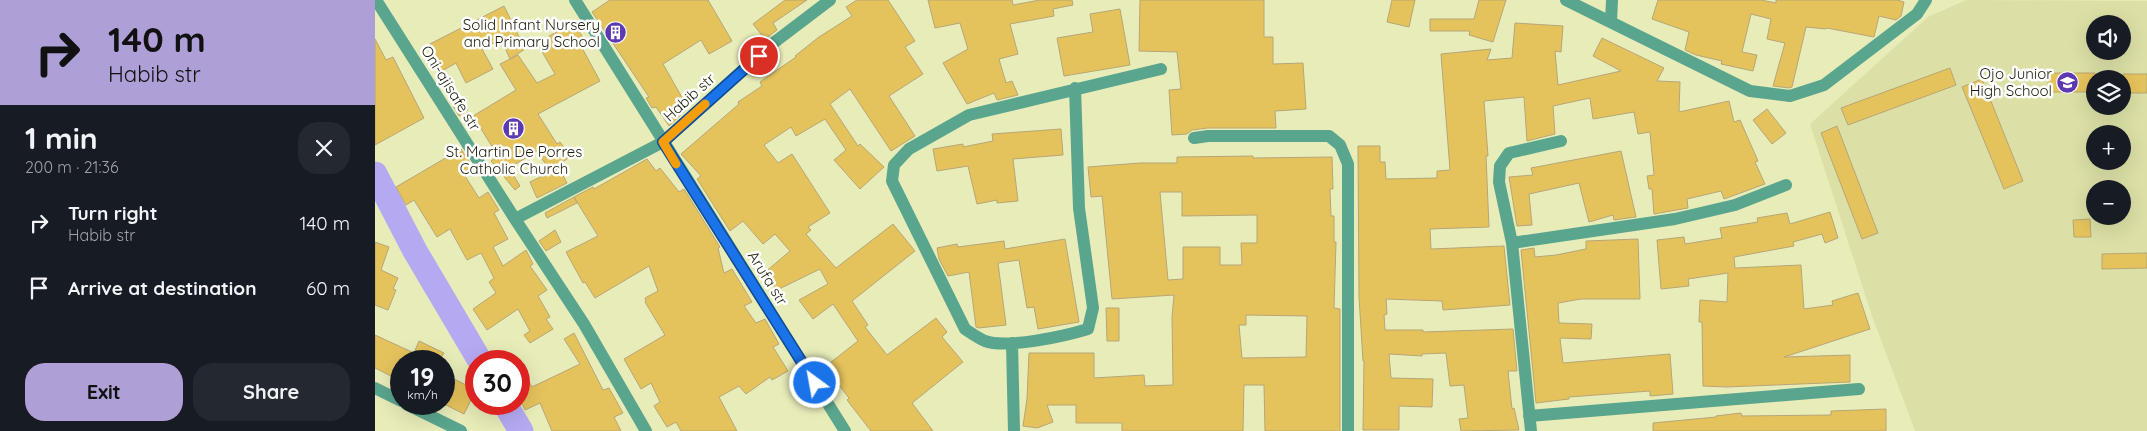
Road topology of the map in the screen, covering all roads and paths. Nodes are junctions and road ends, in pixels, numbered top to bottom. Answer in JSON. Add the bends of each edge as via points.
{"nodes":[{"id":1,"x":376,"y":0,"type":"edge"},
{"id":2,"x":575,"y":0,"type":"edge"},
{"id":3,"x":830,"y":0,"type":"edge"},
{"id":4,"x":1566,"y":0,"type":"edge"},
{"id":5,"x":1612,"y":0,"type":"edge"},
{"id":6,"x":1926,"y":0,"type":"edge"},
{"id":7,"x":1611,"y":22,"type":"junction"},
{"id":8,"x":1161,"y":68,"type":"dead end"},
{"id":9,"x":1075,"y":88,"type":"junction"},
{"id":10,"x":1194,"y":138,"type":"dead end"},
{"id":11,"x":1561,"y":141,"type":"dead end"},
{"id":12,"x":663,"y":142,"type":"junction"},
{"id":13,"x":1786,"y":185,"type":"dead end"},
{"id":14,"x":515,"y":219,"type":"junction"},
{"id":15,"x":1512,"y":243,"type":"junction"},
{"id":16,"x":1012,"y":343,"type":"junction"},
{"id":17,"x":375,"y":388,"type":"edge"},
{"id":18,"x":1859,"y":388,"type":"dead end"},
{"id":19,"x":390,"y":396,"type":"edge"},
{"id":20,"x":428,"y":415,"type":"edge"},
{"id":21,"x":1529,"y":416,"type":"junction"},
{"id":22,"x":461,"y":431,"type":"edge"},
{"id":23,"x":646,"y":431,"type":"edge"},
{"id":24,"x":845,"y":431,"type":"edge"},
{"id":25,"x":1014,"y":431,"type":"edge"},
{"id":26,"x":1348,"y":431,"type":"edge"},
{"id":27,"x":1531,"y":431,"type":"edge"}],
"edges":[{"from":1,"to":14,"type":"street","name":"Oni-ajisafe str"},
{"from":2,"to":12,"type":"street","name":"Arufa str"},
{"from":3,"to":12,"type":"street","name":"Habib str","via":[[772,44]]},
{"from":4,"to":7,"type":"street"},
{"from":5,"to":7,"type":"street"},
{"from":6,"to":7,"type":"street","via":[[1917,14],[1824,85],[1791,96],[1749,91]]},
{"from":8,"to":9,"type":"street"},
{"from":9,"to":16,"type":"street","via":[[1079,208],[1093,308],[1088,329]]},
{"from":9,"to":16,"type":"street","via":[[969,116],[909,149],[894,165],[892,181],[965,329],[986,341]]},
{"from":10,"to":26,"type":"street","via":[[1329,136],[1340,145],[1348,164]]},
{"from":11,"to":15,"type":"street","via":[[1509,152],[1500,166],[1499,182]]},
{"from":12,"to":14,"type":"street"},
{"from":12,"to":24,"type":"street","name":"Arufa str"},
{"from":13,"to":15,"type":"street","via":[[1735,205],[1675,219]]},
{"from":14,"to":23,"type":"street","name":"Oni-ajisafe str","via":[[584,324]]},
{"from":15,"to":21,"type":"street"},
{"from":16,"to":25,"type":"street"},
{"from":17,"to":19,"type":"street"},
{"from":18,"to":21,"type":"street"},
{"from":20,"to":22,"type":"street"},
{"from":21,"to":27,"type":"street"}]}
